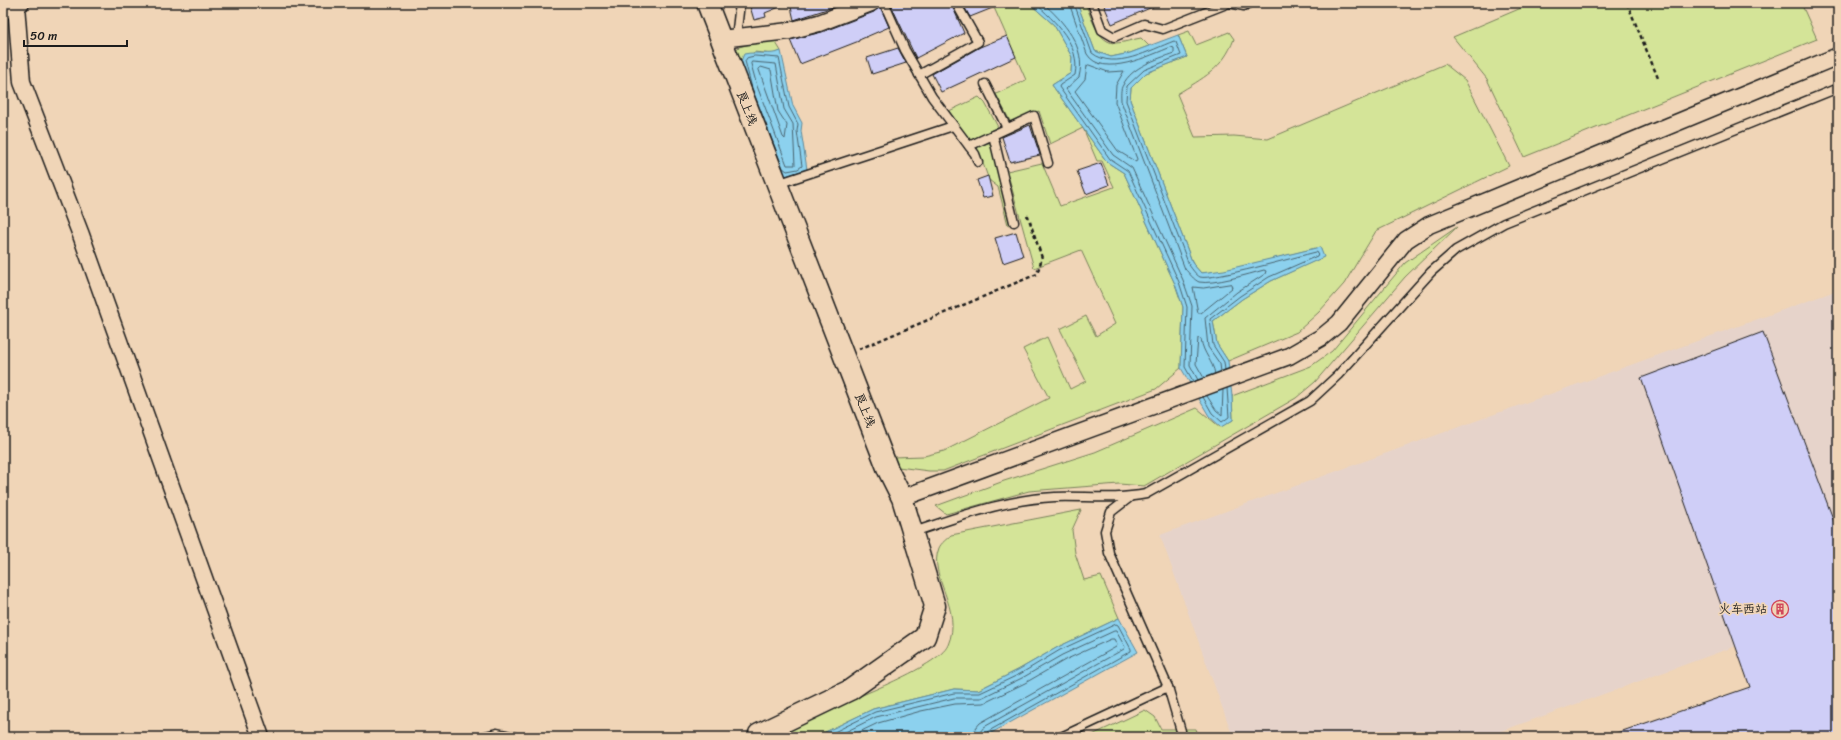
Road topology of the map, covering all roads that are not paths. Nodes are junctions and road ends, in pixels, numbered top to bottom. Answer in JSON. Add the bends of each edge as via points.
{"nodes":[{"id":1,"x":707,"y":3,"type":"edge"},
{"id":2,"x":740,"y":3,"type":"edge"},
{"id":3,"x":871,"y":3,"type":"edge"},
{"id":4,"x":884,"y":3,"type":"edge"},
{"id":5,"x":956,"y":3,"type":"edge"},
{"id":6,"x":1092,"y":3,"type":"edge"},
{"id":7,"x":1229,"y":3,"type":"edge"},
{"id":8,"x":1250,"y":3,"type":"edge"},
{"id":9,"x":13,"y":7,"type":"edge"},
{"id":10,"x":849,"y":7,"type":"edge"},
{"id":11,"x":728,"y":39,"type":"junction"},
{"id":12,"x":1838,"y":56,"type":"edge"},
{"id":13,"x":919,"y":74,"type":"junction"},
{"id":14,"x":985,"y":84,"type":"dead end"},
{"id":15,"x":1838,"y":88,"type":"edge"},
{"id":16,"x":953,"y":126,"type":"junction"},
{"id":17,"x":1007,"y":128,"type":"junction"},
{"id":18,"x":993,"y":135,"type":"junction"},
{"id":19,"x":969,"y":146,"type":"junction"},
{"id":20,"x":978,"y":162,"type":"dead end"},
{"id":21,"x":1048,"y":163,"type":"dead end"},
{"id":22,"x":777,"y":184,"type":"junction"},
{"id":23,"x":1014,"y":222,"type":"road end"},
{"id":24,"x":902,"y":498,"type":"junction"},
{"id":25,"x":1129,"y":498,"type":"junction"},
{"id":26,"x":913,"y":532,"type":"junction"},
{"id":27,"x":1168,"y":687,"type":"junction"},
{"id":28,"x":1181,"y":731,"type":"dead end"},
{"id":29,"x":261,"y":737,"type":"edge"},
{"id":30,"x":482,"y":737,"type":"edge"},
{"id":31,"x":515,"y":737,"type":"edge"},
{"id":32,"x":758,"y":737,"type":"edge"},
{"id":33,"x":1061,"y":737,"type":"edge"}],
"edges":[{"from":1,"to":11,"type":"street","name":"良上线"},
{"from":2,"to":11,"type":"lane"},
{"from":3,"to":10,"type":"street"},
{"from":4,"to":13,"type":"lane"},
{"from":5,"to":13,"type":"lane","via":[[978,42]]},
{"from":6,"to":7,"type":"lane","via":[[1102,30],[1114,37],[1144,24],[1163,29]]},
{"from":7,"to":8,"type":"lane","via":[[1244,6]]},
{"from":9,"to":29,"type":"street","via":[[22,82],[81,235]]},
{"from":10,"to":11,"type":"street","via":[[819,23],[789,31]]},
{"from":11,"to":22,"type":"street","name":"良上线"},
{"from":12,"to":24,"type":"street","via":[[1429,225],[1406,240],[1340,323],[1289,356]]},
{"from":13,"to":16,"type":"lane"},
{"from":14,"to":17,"type":"lane"},
{"from":15,"to":25,"type":"lane","via":[[1504,223],[1481,235],[1456,250],[1431,272],[1338,375],[1310,401],[1146,494]]},
{"from":16,"to":19,"type":"lane"},
{"from":16,"to":22,"type":"lane"},
{"from":17,"to":18,"type":"lane"},
{"from":17,"to":21,"type":"lane","via":[[1034,116]]},
{"from":18,"to":19,"type":"lane"},
{"from":18,"to":23,"type":"lane"},
{"from":19,"to":20,"type":"lane"},
{"from":22,"to":24,"type":"street","name":"良上线","via":[[888,470]]},
{"from":24,"to":26,"type":"street","name":"良上线"},
{"from":25,"to":26,"type":"lane","via":[[1054,497],[994,506]]},
{"from":25,"to":27,"type":"lane","via":[[1110,512],[1106,531],[1109,552]]},
{"from":26,"to":32,"type":"street","name":"良上线","via":[[935,606],[926,637],[850,690],[759,734]]},
{"from":27,"to":28,"type":"lane"},
{"from":27,"to":33,"type":"lane"},
{"from":30,"to":31,"type":"lane","via":[[497,733]]}]}
